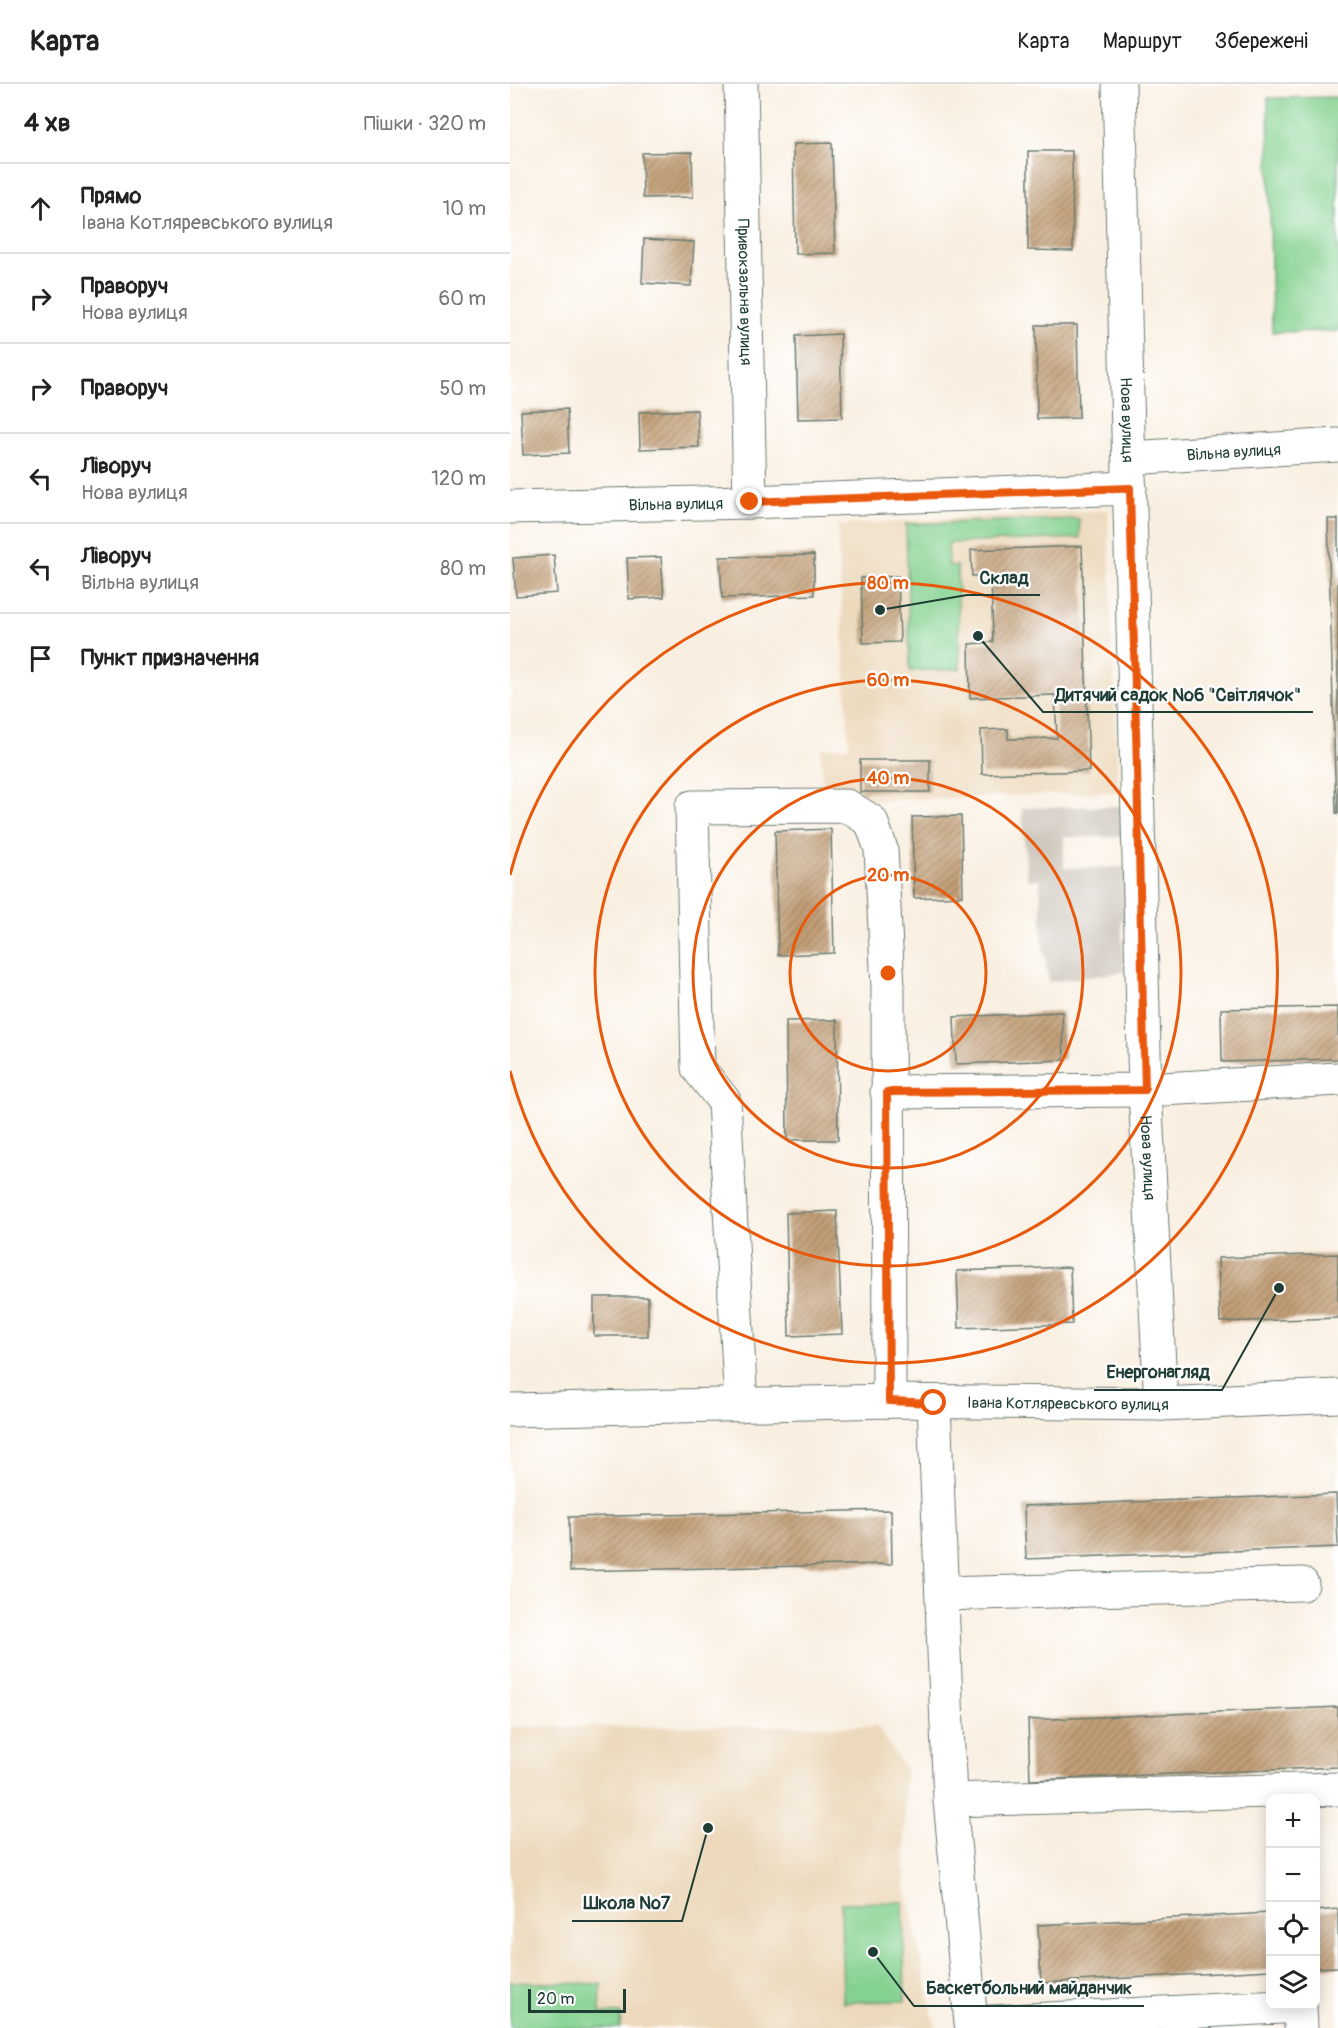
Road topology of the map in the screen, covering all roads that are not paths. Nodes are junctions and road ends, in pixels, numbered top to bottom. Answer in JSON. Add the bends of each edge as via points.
{"nodes":[{"id":1,"x":741,"y":84,"type":"edge"},
{"id":2,"x":1119,"y":84,"type":"edge"},
{"id":3,"x":1338,"y":445,"type":"edge"},
{"id":4,"x":1130,"y":473,"type":"junction"},
{"id":5,"x":750,"y":502,"type":"junction"},
{"id":6,"x":510,"y":507,"type":"edge"},
{"id":7,"x":1338,"y":1080,"type":"edge"},
{"id":8,"x":1145,"y":1090,"type":"junction"},
{"id":9,"x":887,"y":1092,"type":"junction"},
{"id":10,"x":1338,"y":1396,"type":"edge"},
{"id":11,"x":889,"y":1401,"type":"junction"},
{"id":12,"x":934,"y":1403,"type":"junction"},
{"id":13,"x":1161,"y":1404,"type":"junction"},
{"id":14,"x":741,"y":1405,"type":"junction"},
{"id":15,"x":510,"y":1410,"type":"edge"},
{"id":16,"x":1302,"y":1584,"type":"dead end"},
{"id":17,"x":942,"y":1594,"type":"junction"},
{"id":18,"x":1338,"y":1789,"type":"edge"},
{"id":19,"x":950,"y":1800,"type":"junction"},
{"id":20,"x":971,"y":2026,"type":"edge"},
{"id":21,"x":1301,"y":2028,"type":"edge"}],
"edges":[{"from":1,"to":5,"type":"street","name":"Привокзальна вулиця"},
{"from":2,"to":4,"type":"street","name":"Нова вулиця"},
{"from":3,"to":4,"type":"street","name":"Вільна вулиця"},
{"from":4,"to":5,"type":"street","name":"Вільна вулиця"},
{"from":4,"to":8,"type":"street","name":"Нова вулиця"},
{"from":5,"to":6,"type":"street","name":"Вільна вулиця"},
{"from":7,"to":8,"type":"street"},
{"from":8,"to":9,"type":"street"},
{"from":8,"to":13,"type":"street","name":"Нова вулиця"},
{"from":9,"to":11,"type":"street"},
{"from":9,"to":14,"type":"street","via":[[888,988],[881,849],[871,821],[847,806],[692,807],[698,1068],[724,1101]]},
{"from":10,"to":13,"type":"street","name":"Івана Котляревського вулиця"},
{"from":11,"to":12,"type":"street","name":"Івана Котляревського вулиця"},
{"from":11,"to":14,"type":"street","name":"Івана Котляревського вулиця"},
{"from":12,"to":13,"type":"street","name":"Івана Котляревського вулиця"},
{"from":12,"to":17,"type":"street"},
{"from":14,"to":15,"type":"street","name":"Івана Котляревського вулиця"},
{"from":16,"to":17,"type":"street"},
{"from":17,"to":19,"type":"street"},
{"from":18,"to":19,"type":"street"},
{"from":19,"to":20,"type":"street"},
{"from":20,"to":21,"type":"street","via":[[1300,2006]]}]}
